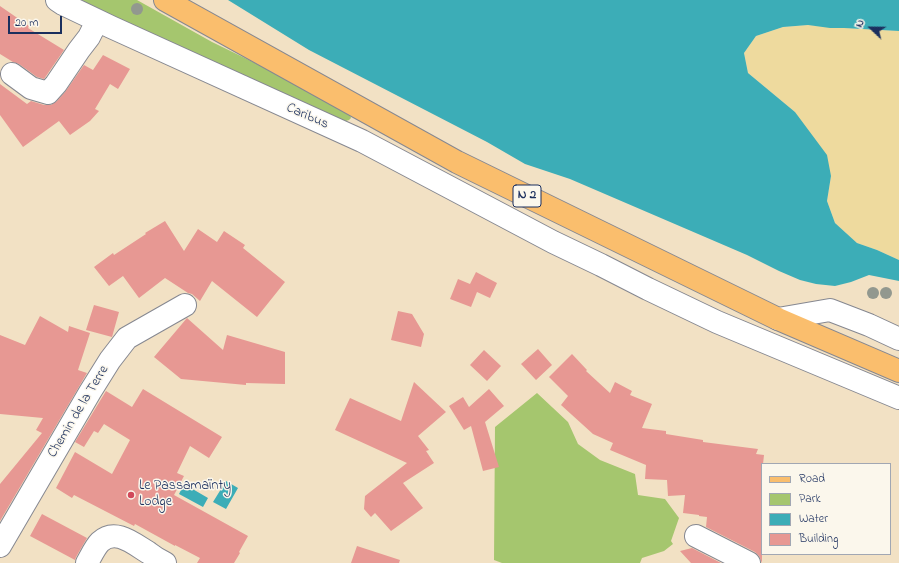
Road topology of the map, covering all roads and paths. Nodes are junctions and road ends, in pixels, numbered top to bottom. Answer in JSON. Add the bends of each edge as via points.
{"nodes":[{"id":1,"x":57,"y":0,"type":"edge"},
{"id":2,"x":165,"y":0,"type":"edge"},
{"id":3,"x":97,"y":21,"type":"junction"},
{"id":4,"x":12,"y":74,"type":"dead end"},
{"id":5,"x":185,"y":305,"type":"dead end"},
{"id":6,"x":778,"y":319,"type":"junction"},
{"id":7,"x":899,"y":339,"type":"edge"},
{"id":8,"x":899,"y":371,"type":"edge"},
{"id":9,"x":899,"y":398,"type":"edge"},
{"id":10,"x":696,"y":536,"type":"dead end"},
{"id":11,"x":0,"y":546,"type":"edge"},
{"id":12,"x":87,"y":563,"type":"edge"},
{"id":13,"x":165,"y":563,"type":"edge"},
{"id":14,"x":749,"y":563,"type":"edge"}],
"edges":[{"from":1,"to":3,"type":"street","name":"Caribus","number":"N 2"},
{"from":2,"to":6,"type":"main road","number":"N 2","via":[[457,162]]},
{"from":3,"to":4,"type":"street","via":[[89,37],[48,93],[31,88]]},
{"from":3,"to":9,"type":"street","name":"Caribus","number":"N 2","via":[[362,141],[553,242],[717,322]]},
{"from":5,"to":11,"type":"street","name":"Chemin de la Terre","via":[[127,338],[110,360]]},
{"from":6,"to":7,"type":"street","via":[[830,310]]},
{"from":6,"to":8,"type":"main road","number":"N 2"},
{"from":10,"to":14,"type":"street"},
{"from":12,"to":13,"type":"street","via":[[100,542],[106,537],[115,536],[132,542]]}]}
